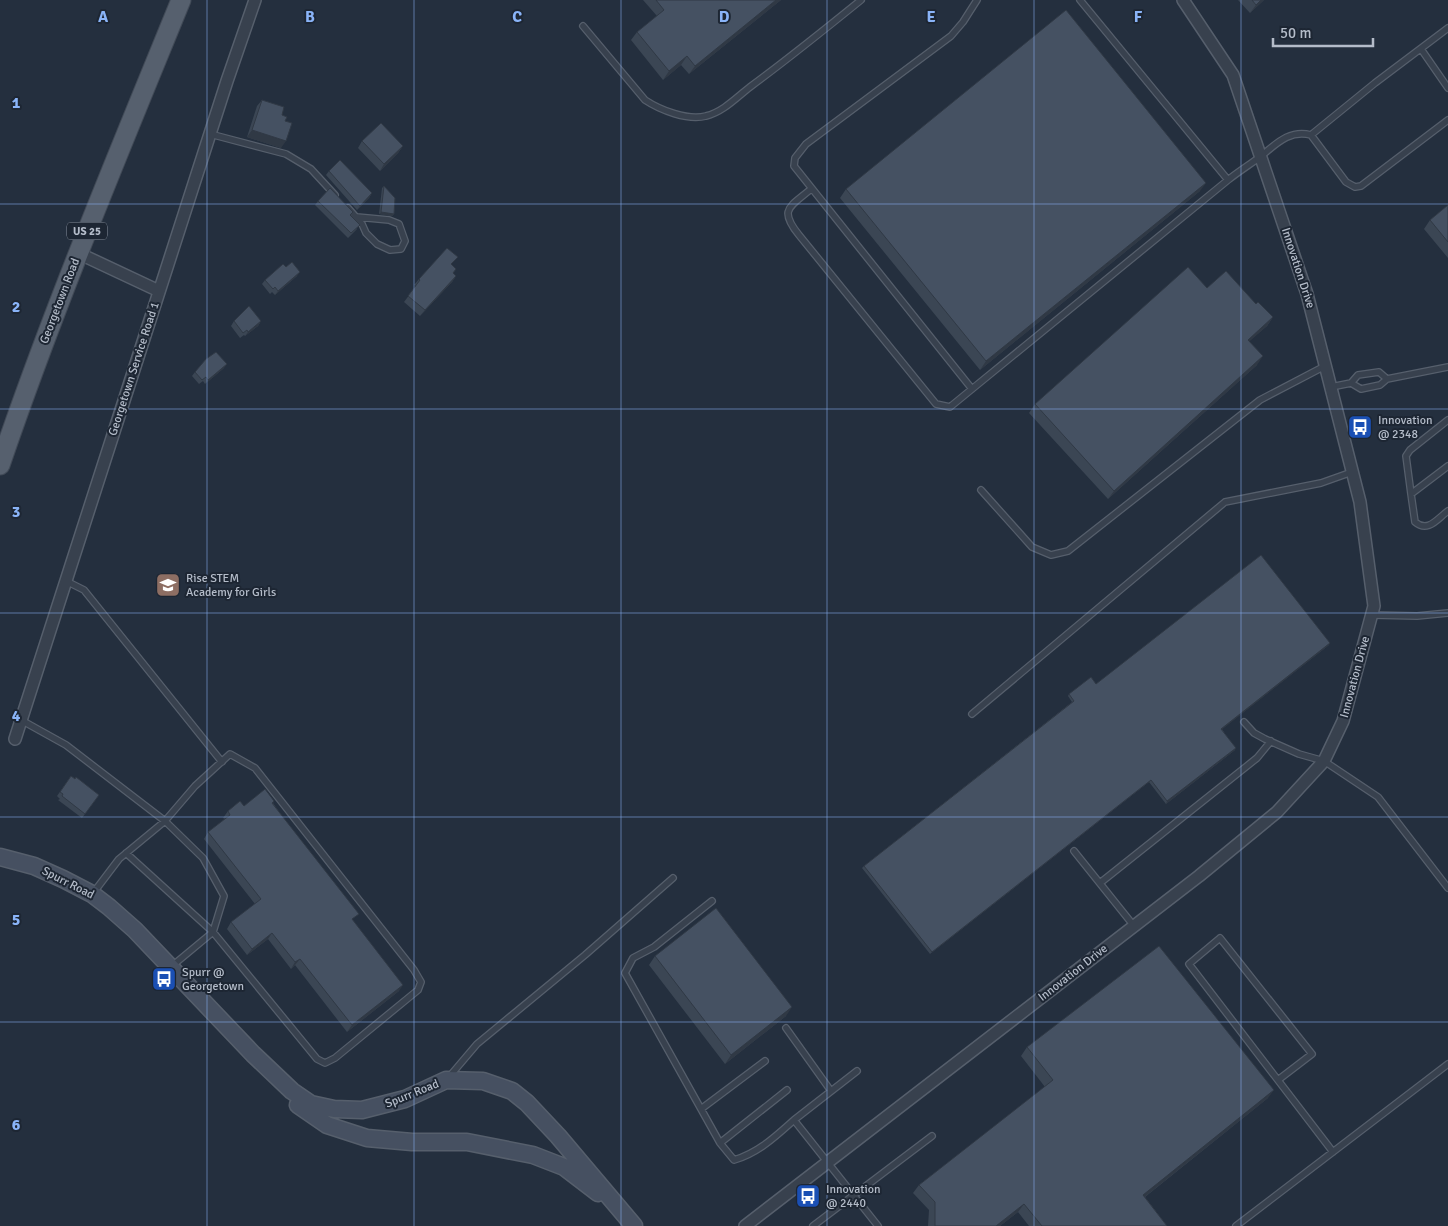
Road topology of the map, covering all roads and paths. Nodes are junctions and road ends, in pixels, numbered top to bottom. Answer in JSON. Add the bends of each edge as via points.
{"nodes":[{"id":1,"x":181,"y":0,"type":"edge"},
{"id":2,"x":255,"y":0,"type":"edge"},
{"id":3,"x":861,"y":0,"type":"edge"},
{"id":4,"x":976,"y":0,"type":"edge"},
{"id":5,"x":1080,"y":0,"type":"edge"},
{"id":6,"x":1184,"y":0,"type":"edge"},
{"id":7,"x":583,"y":26,"type":"dead end"},
{"id":8,"x":1448,"y":28,"type":"edge"},
{"id":9,"x":1421,"y":49,"type":"junction"},
{"id":10,"x":1448,"y":88,"type":"edge"},
{"id":11,"x":1448,"y":120,"type":"edge"},
{"id":12,"x":210,"y":134,"type":"junction"},
{"id":13,"x":1311,"y":135,"type":"junction"},
{"id":14,"x":1260,"y":156,"type":"junction"},
{"id":15,"x":1228,"y":180,"type":"junction"},
{"id":16,"x":811,"y":189,"type":"junction"},
{"id":17,"x":338,"y":198,"type":"edge"},
{"id":18,"x":345,"y":205,"type":"edge"},
{"id":19,"x":357,"y":217,"type":"junction"},
{"id":20,"x":78,"y":254,"type":"junction"},
{"id":21,"x":159,"y":291,"type":"junction"},
{"id":22,"x":1325,"y":366,"type":"junction"},
{"id":23,"x":1448,"y":367,"type":"edge"},
{"id":24,"x":1387,"y":379,"type":"junction"},
{"id":25,"x":1351,"y":383,"type":"junction"},
{"id":26,"x":1331,"y":387,"type":"junction"},
{"id":27,"x":972,"y":389,"type":"junction"},
{"id":28,"x":1448,"y":420,"type":"edge"},
{"id":29,"x":0,"y":465,"type":"edge"},
{"id":30,"x":1448,"y":466,"type":"edge"},
{"id":31,"x":1352,"y":472,"type":"junction"},
{"id":32,"x":981,"y":490,"type":"dead end"},
{"id":33,"x":1411,"y":494,"type":"junction"},
{"id":34,"x":1448,"y":511,"type":"edge"},
{"id":35,"x":66,"y":580,"type":"junction"},
{"id":36,"x":1448,"y":613,"type":"edge"},
{"id":37,"x":1372,"y":616,"type":"junction"},
{"id":38,"x":972,"y":714,"type":"dead end"},
{"id":39,"x":21,"y":720,"type":"junction"},
{"id":40,"x":1244,"y":722,"type":"dead end"},
{"id":41,"x":15,"y":739,"type":"dead end"},
{"id":42,"x":1271,"y":742,"type":"junction"},
{"id":43,"x":1324,"y":760,"type":"junction"},
{"id":44,"x":222,"y":762,"type":"junction"},
{"id":45,"x":165,"y":821,"type":"junction"},
{"id":46,"x":1074,"y":851,"type":"dead end"},
{"id":47,"x":126,"y":853,"type":"junction"},
{"id":48,"x":0,"y":857,"type":"edge"},
{"id":49,"x":673,"y":878,"type":"dead end"},
{"id":50,"x":1100,"y":883,"type":"junction"},
{"id":51,"x":1448,"y":888,"type":"edge"},
{"id":52,"x":92,"y":894,"type":"junction"},
{"id":53,"x":712,"y":902,"type":"dead end"},
{"id":54,"x":1134,"y":926,"type":"junction"},
{"id":55,"x":213,"y":932,"type":"junction"},
{"id":56,"x":170,"y":967,"type":"junction"},
{"id":57,"x":786,"y":1028,"type":"dead end"},
{"id":58,"x":253,"y":1054,"type":"junction"},
{"id":59,"x":765,"y":1061,"type":"dead end"},
{"id":60,"x":1448,"y":1064,"type":"edge"},
{"id":61,"x":857,"y":1071,"type":"dead end"},
{"id":62,"x":446,"y":1080,"type":"junction"},
{"id":63,"x":1278,"y":1080,"type":"junction"},
{"id":64,"x":787,"y":1090,"type":"dead end"},
{"id":65,"x":831,"y":1091,"type":"junction"},
{"id":66,"x":701,"y":1109,"type":"junction"},
{"id":67,"x":794,"y":1120,"type":"junction"},
{"id":68,"x":932,"y":1136,"type":"dead end"},
{"id":69,"x":720,"y":1143,"type":"junction"},
{"id":70,"x":1333,"y":1152,"type":"junction"},
{"id":71,"x":828,"y":1163,"type":"junction"},
{"id":72,"x":854,"y":1196,"type":"junction"},
{"id":73,"x":630,"y":1220,"type":"edge"},
{"id":74,"x":745,"y":1226,"type":"edge"},
{"id":75,"x":813,"y":1226,"type":"edge"},
{"id":76,"x":878,"y":1226,"type":"edge"},
{"id":77,"x":1236,"y":1226,"type":"edge"}],
"edges":[{"from":1,"to":20,"type":"main road","name":"Georgetown Road","number":"US 25"},
{"from":2,"to":12,"type":"street","name":"Georgetown Service Road 1"},
{"from":3,"to":7,"type":"lane","via":[[790,58],[713,114],[704,117],[655,108]]},
{"from":4,"to":16,"type":"lane","via":[[951,36],[798,152],[794,166]]},
{"from":5,"to":15,"type":"lane"},
{"from":6,"to":14,"type":"street","name":"Innovation Drive","via":[[1233,75]]},
{"from":8,"to":9,"type":"lane"},
{"from":9,"to":10,"type":"lane"},
{"from":9,"to":13,"type":"lane"},
{"from":11,"to":13,"type":"lane","via":[[1361,186],[1355,187],[1346,182]]},
{"from":12,"to":17,"type":"lane","via":[[286,154],[311,169]]},
{"from":12,"to":21,"type":"street","name":"Georgetown Service Road 1"},
{"from":13,"to":14,"type":"lane","via":[[1293,134]]},
{"from":14,"to":15,"type":"lane"},
{"from":14,"to":22,"type":"street","name":"Innovation Drive","via":[[1307,294]]},
{"from":15,"to":27,"type":"lane"},
{"from":16,"to":27,"type":"lane"},
{"from":16,"to":27,"type":"lane","via":[[790,207],[787,214],[794,229],[936,404],[950,407]]},
{"from":18,"to":19,"type":"lane"},
{"from":19,"to":19,"type":"lane","via":[[377,244],[390,250],[401,249],[405,242],[399,224]]},
{"from":20,"to":21,"type":"street"},
{"from":20,"to":29,"type":"main road","name":"Georgetown Road","number":"US 25"},
{"from":21,"to":35,"type":"street","name":"Georgetown Service Road 1"},
{"from":22,"to":26,"type":"street","name":"Innovation Drive"},
{"from":22,"to":32,"type":"lane","via":[[1260,400],[1068,551],[1051,555],[1032,547]]},
{"from":23,"to":24,"type":"lane"},
{"from":24,"to":25,"type":"lane","via":[[1380,385],[1360,389]]},
{"from":24,"to":25,"type":"lane","via":[[1379,372],[1358,375]]},
{"from":25,"to":26,"type":"lane"},
{"from":26,"to":31,"type":"street","name":"Innovation Drive"},
{"from":28,"to":33,"type":"lane","via":[[1406,456]]},
{"from":30,"to":33,"type":"lane"},
{"from":31,"to":37,"type":"street","name":"Innovation Drive","via":[[1360,502],[1374,606]]},
{"from":31,"to":38,"type":"lane","via":[[1321,483],[1225,502]]},
{"from":33,"to":34,"type":"lane","via":[[1415,522],[1420,526],[1427,527]]},
{"from":35,"to":39,"type":"street","name":"Georgetown Service Road 1"},
{"from":35,"to":44,"type":"lane","via":[[84,590]]},
{"from":36,"to":37,"type":"lane"},
{"from":37,"to":43,"type":"street","name":"Innovation Drive","via":[[1343,721]]},
{"from":39,"to":41,"type":"street","name":"Georgetown Service Road 1"},
{"from":39,"to":45,"type":"lane","via":[[66,744]]},
{"from":40,"to":42,"type":"lane","via":[[1254,733]]},
{"from":42,"to":43,"type":"lane"},
{"from":42,"to":50,"type":"lane","via":[[1257,758]]},
{"from":43,"to":51,"type":"lane","via":[[1378,797]]},
{"from":43,"to":54,"type":"street","name":"Innovation Drive","via":[[1277,812]]},
{"from":44,"to":45,"type":"lane","via":[[195,786]]},
{"from":44,"to":55,"type":"lane","via":[[230,754],[255,768],[408,962],[420,982],[418,990],[325,1063],[317,1059]]},
{"from":45,"to":47,"type":"lane"},
{"from":45,"to":55,"type":"lane","via":[[203,858],[224,896]]},
{"from":46,"to":50,"type":"lane"},
{"from":47,"to":52,"type":"lane"},
{"from":47,"to":55,"type":"lane"},
{"from":48,"to":52,"type":"street","name":"Spurr Road","via":[[34,866]]},
{"from":49,"to":62,"type":"lane","via":[[477,1044]]},
{"from":50,"to":54,"type":"lane"},
{"from":52,"to":56,"type":"street","name":"Spurr Road","via":[[135,930]]},
{"from":53,"to":66,"type":"lane","via":[[633,958],[625,973]]},
{"from":54,"to":71,"type":"street","name":"Innovation Drive"},
{"from":55,"to":56,"type":"lane"},
{"from":56,"to":58,"type":"street","name":"Spurr Road"},
{"from":57,"to":65,"type":"lane"},
{"from":58,"to":62,"type":"street","name":"Spurr Road","via":[[292,1091],[311,1104],[334,1109],[362,1110],[381,1106]]},
{"from":58,"to":73,"type":"street","name":"Spurr Road","via":[[288,1099],[327,1125],[367,1138],[467,1142],[533,1155],[564,1167]]},
{"from":59,"to":66,"type":"lane"},
{"from":60,"to":70,"type":"lane"},
{"from":61,"to":65,"type":"lane"},
{"from":62,"to":73,"type":"street","name":"Spurr Road","via":[[483,1081],[512,1091],[558,1136]]},
{"from":63,"to":63,"type":"lane","via":[[1189,964],[1220,938],[1312,1054]]},
{"from":63,"to":70,"type":"lane"},
{"from":64,"to":69,"type":"lane"},
{"from":65,"to":67,"type":"lane"},
{"from":66,"to":69,"type":"lane"},
{"from":67,"to":69,"type":"lane","via":[[746,1157],[734,1160]]},
{"from":67,"to":71,"type":"lane"},
{"from":68,"to":72,"type":"lane"},
{"from":70,"to":77,"type":"lane"},
{"from":71,"to":72,"type":"lane"},
{"from":71,"to":74,"type":"street","name":"Innovation Drive"},
{"from":72,"to":75,"type":"lane"},
{"from":72,"to":76,"type":"lane"}]}
